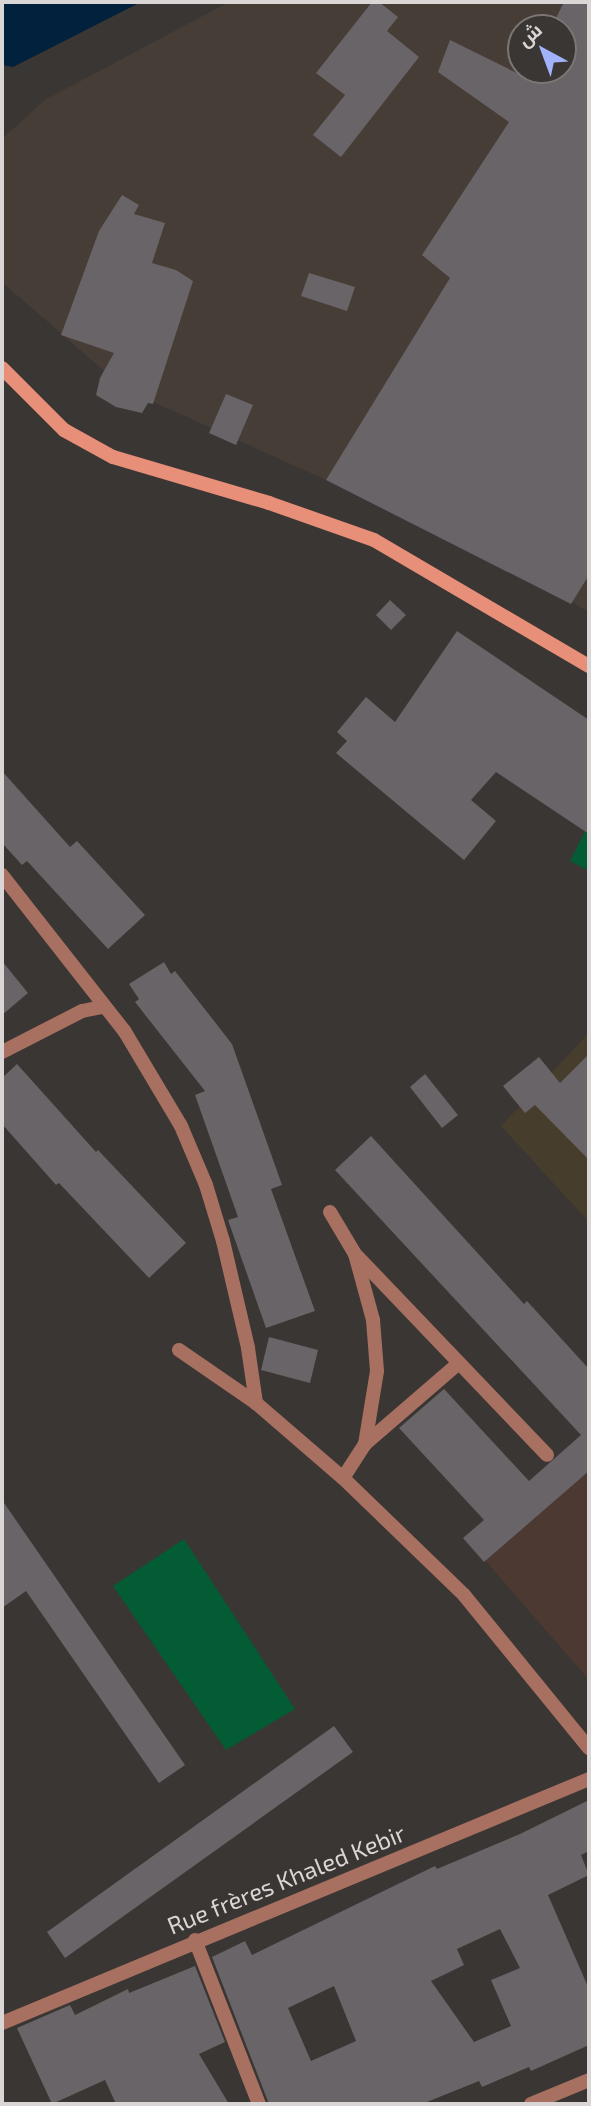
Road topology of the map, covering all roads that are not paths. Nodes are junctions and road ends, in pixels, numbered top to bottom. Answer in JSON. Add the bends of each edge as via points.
{"nodes":[{"id":1,"x":2,"y":368,"type":"edge"},
{"id":2,"x":589,"y":666,"type":"edge"},
{"id":3,"x":2,"y":875,"type":"edge"},
{"id":4,"x":103,"y":1007,"type":"junction"},
{"id":5,"x":2,"y":1052,"type":"edge"},
{"id":6,"x":330,"y":1212,"type":"dead end"},
{"id":7,"x":355,"y":1254,"type":"junction"},
{"id":8,"x":179,"y":1350,"type":"dead end"},
{"id":9,"x":459,"y":1363,"type":"junction"},
{"id":10,"x":256,"y":1403,"type":"junction"},
{"id":11,"x":365,"y":1444,"type":"junction"},
{"id":12,"x":547,"y":1455,"type":"dead end"},
{"id":13,"x":343,"y":1478,"type":"junction"},
{"id":14,"x":589,"y":1748,"type":"edge"},
{"id":15,"x":589,"y":1779,"type":"edge"},
{"id":16,"x":195,"y":1940,"type":"junction"},
{"id":17,"x":2,"y":2023,"type":"edge"},
{"id":18,"x":589,"y":2080,"type":"edge"},
{"id":19,"x":259,"y":2104,"type":"edge"},
{"id":20,"x":531,"y":2104,"type":"edge"}],
"edges":[{"from":1,"to":2,"type":"main road","via":[[64,430],[113,457],[374,540]]},
{"from":3,"to":4,"type":"street"},
{"from":4,"to":5,"type":"street","via":[[82,1011]]},
{"from":4,"to":10,"type":"street","via":[[125,1032],[156,1082],[206,1185],[248,1348]]},
{"from":6,"to":7,"type":"street"},
{"from":7,"to":9,"type":"street"},
{"from":7,"to":11,"type":"street","via":[[373,1320],[377,1371]]},
{"from":8,"to":10,"type":"street"},
{"from":9,"to":11,"type":"street"},
{"from":9,"to":12,"type":"street"},
{"from":10,"to":13,"type":"street"},
{"from":11,"to":13,"type":"street"},
{"from":13,"to":14,"type":"street","via":[[464,1595]]},
{"from":15,"to":16,"type":"street","name":"Rue frères Khaled Kebir"},
{"from":16,"to":17,"type":"street","name":"Rue frères Khaled Kebir"},
{"from":16,"to":19,"type":"street"},
{"from":18,"to":20,"type":"street"}]}
